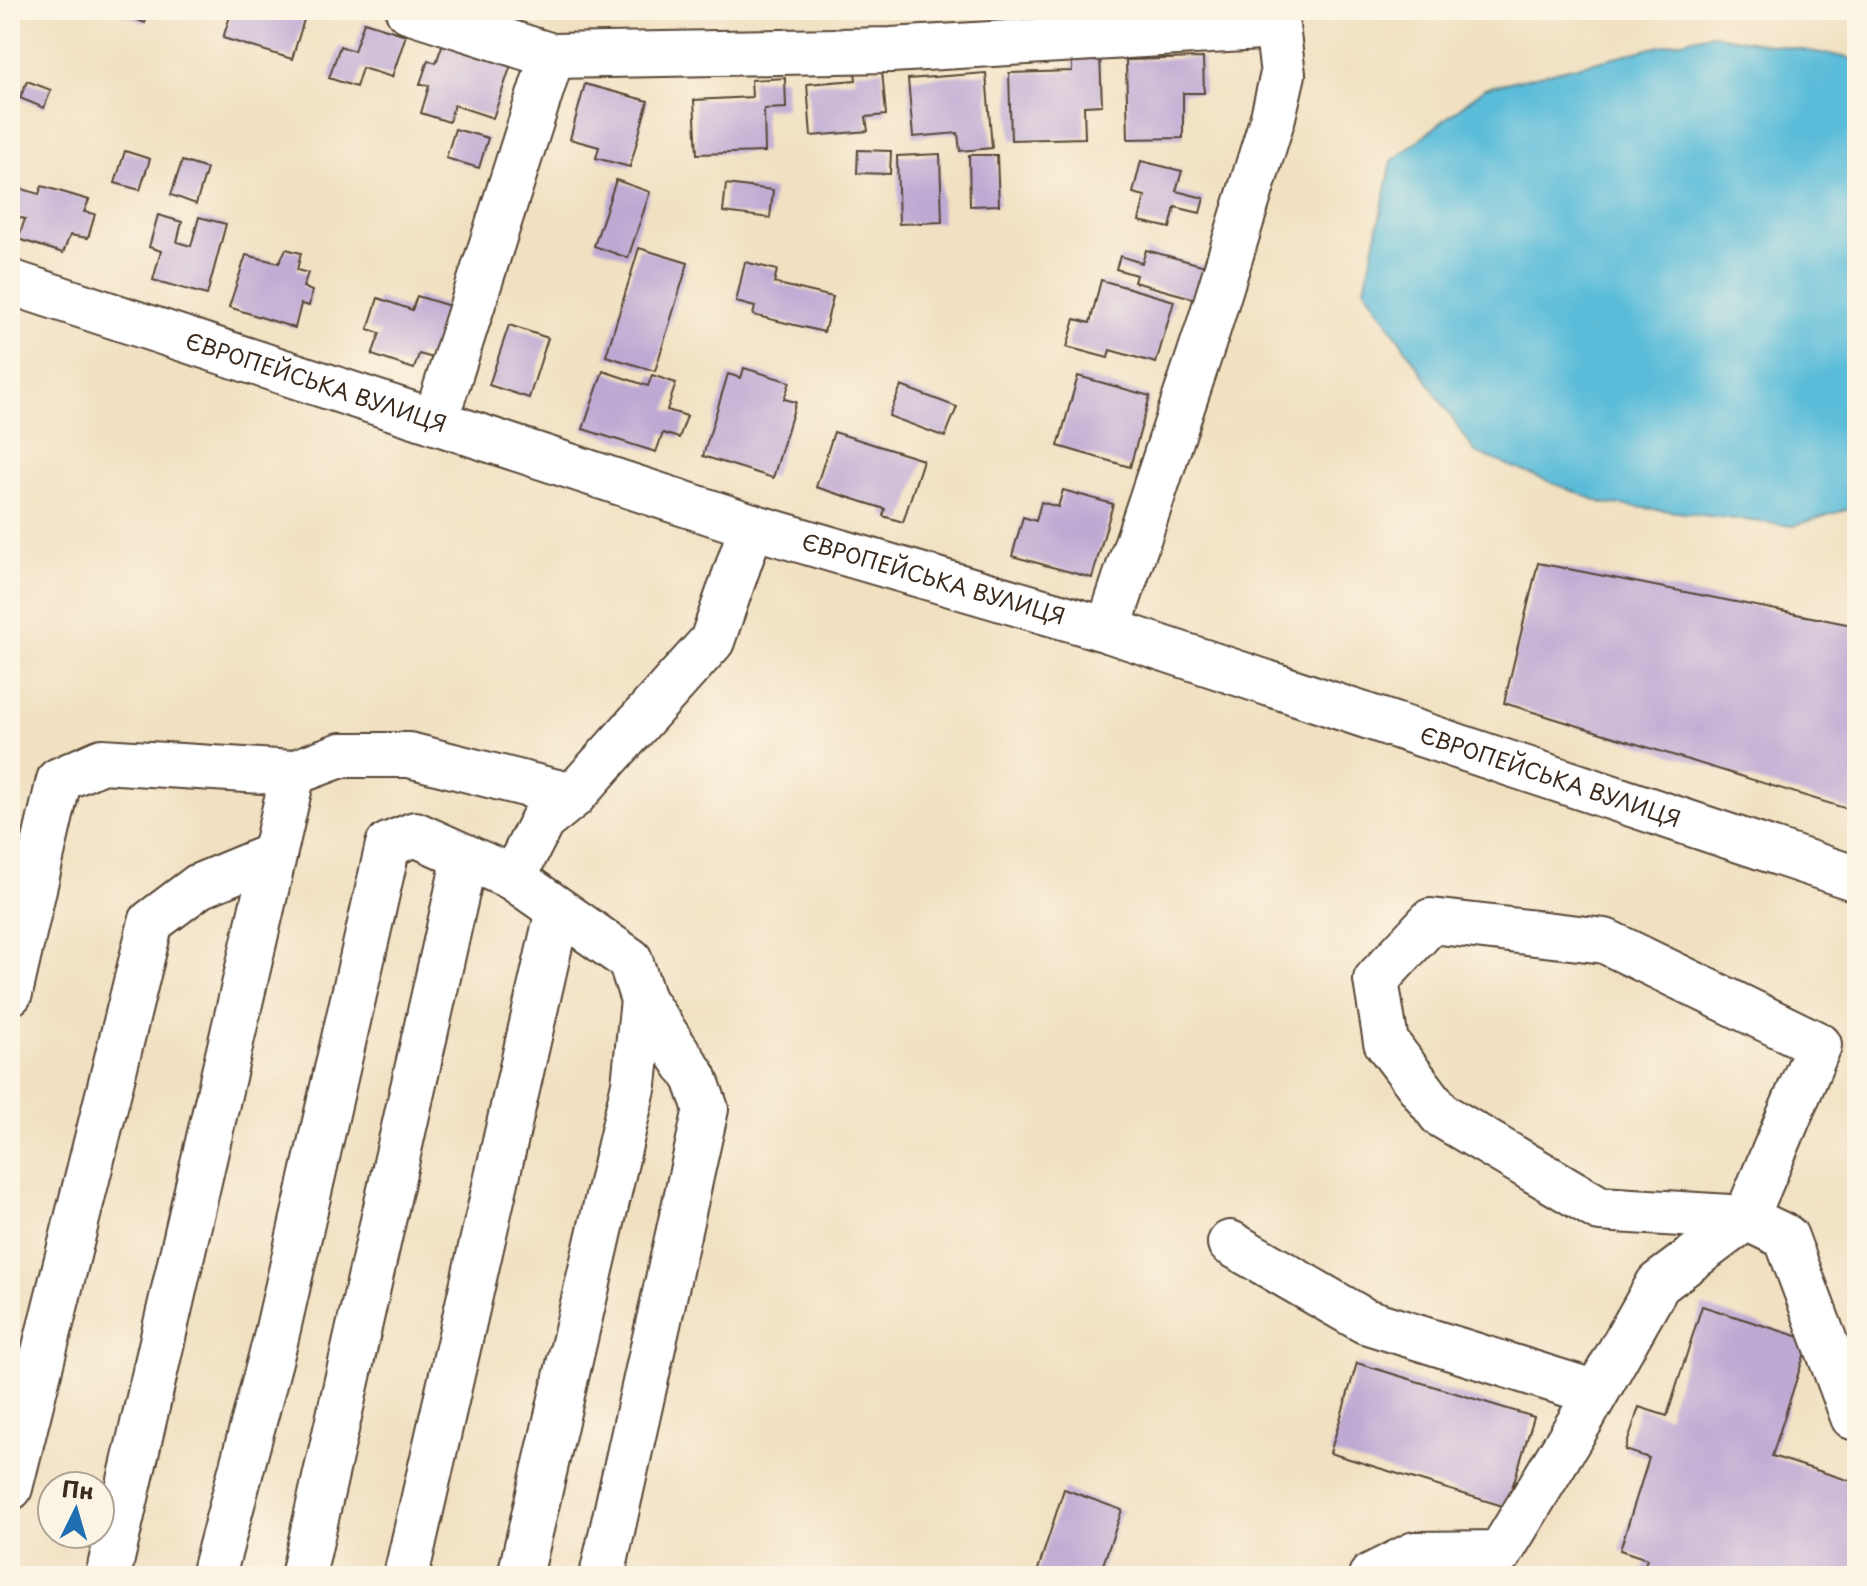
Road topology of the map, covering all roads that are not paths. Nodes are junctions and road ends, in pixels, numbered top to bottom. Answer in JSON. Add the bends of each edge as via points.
{"nodes":[{"id":1,"x":408,"y":10,"type":"edge"},
{"id":2,"x":552,"y":56,"type":"junction"},
{"id":3,"x":10,"y":282,"type":"edge"},
{"id":4,"x":435,"y":422,"type":"junction"},
{"id":5,"x":752,"y":526,"type":"junction"},
{"id":6,"x":1108,"y":630,"type":"junction"},
{"id":7,"x":293,"y":773,"type":"junction"},
{"id":8,"x":573,"y":796,"type":"junction"},
{"id":9,"x":274,"y":855,"type":"junction"},
{"id":10,"x":465,"y":857,"type":"junction"},
{"id":11,"x":513,"y":878,"type":"junction"},
{"id":12,"x":1857,"y":879,"type":"edge"},
{"id":13,"x":558,"y":910,"type":"junction"},
{"id":14,"x":10,"y":993,"type":"edge"},
{"id":15,"x":643,"y":1000,"type":"junction"},
{"id":16,"x":1746,"y":1218,"type":"junction"},
{"id":17,"x":1230,"y":1243,"type":"dead end"},
{"id":18,"x":1596,"y":1393,"type":"junction"},
{"id":19,"x":1857,"y":1417,"type":"edge"},
{"id":20,"x":10,"y":1488,"type":"edge"},
{"id":21,"x":108,"y":1576,"type":"edge"},
{"id":22,"x":213,"y":1576,"type":"edge"},
{"id":23,"x":303,"y":1576,"type":"edge"},
{"id":24,"x":406,"y":1576,"type":"edge"},
{"id":25,"x":520,"y":1576,"type":"edge"},
{"id":26,"x":602,"y":1576,"type":"edge"},
{"id":27,"x":1371,"y":1576,"type":"edge"}],
"edges":[{"from":1,"to":2,"type":"street"},
{"from":2,"to":4,"type":"street"},
{"from":2,"to":6,"type":"street","via":[[891,50],[1277,27],[1283,74],[1273,117]]},
{"from":3,"to":4,"type":"street","name":"ЄВРОПЕЙСЬКА ВУЛИЦЯ"},
{"from":4,"to":5,"type":"street","name":"ЄВРОПЕЙСЬКА ВУЛИЦЯ"},
{"from":5,"to":6,"type":"street","name":"ЄВРОПЕЙСЬКА ВУЛИЦЯ"},
{"from":5,"to":8,"type":"street","via":[[712,641]]},
{"from":6,"to":12,"type":"street","name":"ЄВРОПЕЙСЬКА ВУЛИЦЯ"},
{"from":7,"to":8,"type":"street","via":[[341,755],[409,755]]},
{"from":7,"to":9,"type":"street"},
{"from":7,"to":14,"type":"street","via":[[102,761],[59,780]]},
{"from":8,"to":11,"type":"street","via":[[542,821]]},
{"from":9,"to":20,"type":"street","via":[[199,886],[151,922]]},
{"from":9,"to":21,"type":"street"},
{"from":10,"to":11,"type":"street"},
{"from":10,"to":22,"type":"street","via":[[415,834],[388,845],[275,1342]]},
{"from":10,"to":23,"type":"street"},
{"from":11,"to":13,"type":"street"},
{"from":13,"to":15,"type":"street","via":[[630,960]]},
{"from":13,"to":24,"type":"street"},
{"from":15,"to":25,"type":"street","via":[[634,1084]]},
{"from":15,"to":26,"type":"street","via":[[695,1078],[706,1109]]},
{"from":16,"to":16,"type":"street","via":[[1819,1045],[1605,941],[1431,921],[1376,980],[1386,1042],[1441,1115],[1600,1209]]},
{"from":16,"to":18,"type":"street","via":[[1658,1284]]},
{"from":16,"to":19,"type":"street","via":[[1786,1237]]},
{"from":17,"to":18,"type":"street","via":[[1365,1321]]},
{"from":18,"to":27,"type":"street","via":[[1500,1553],[1415,1554]]}]}
